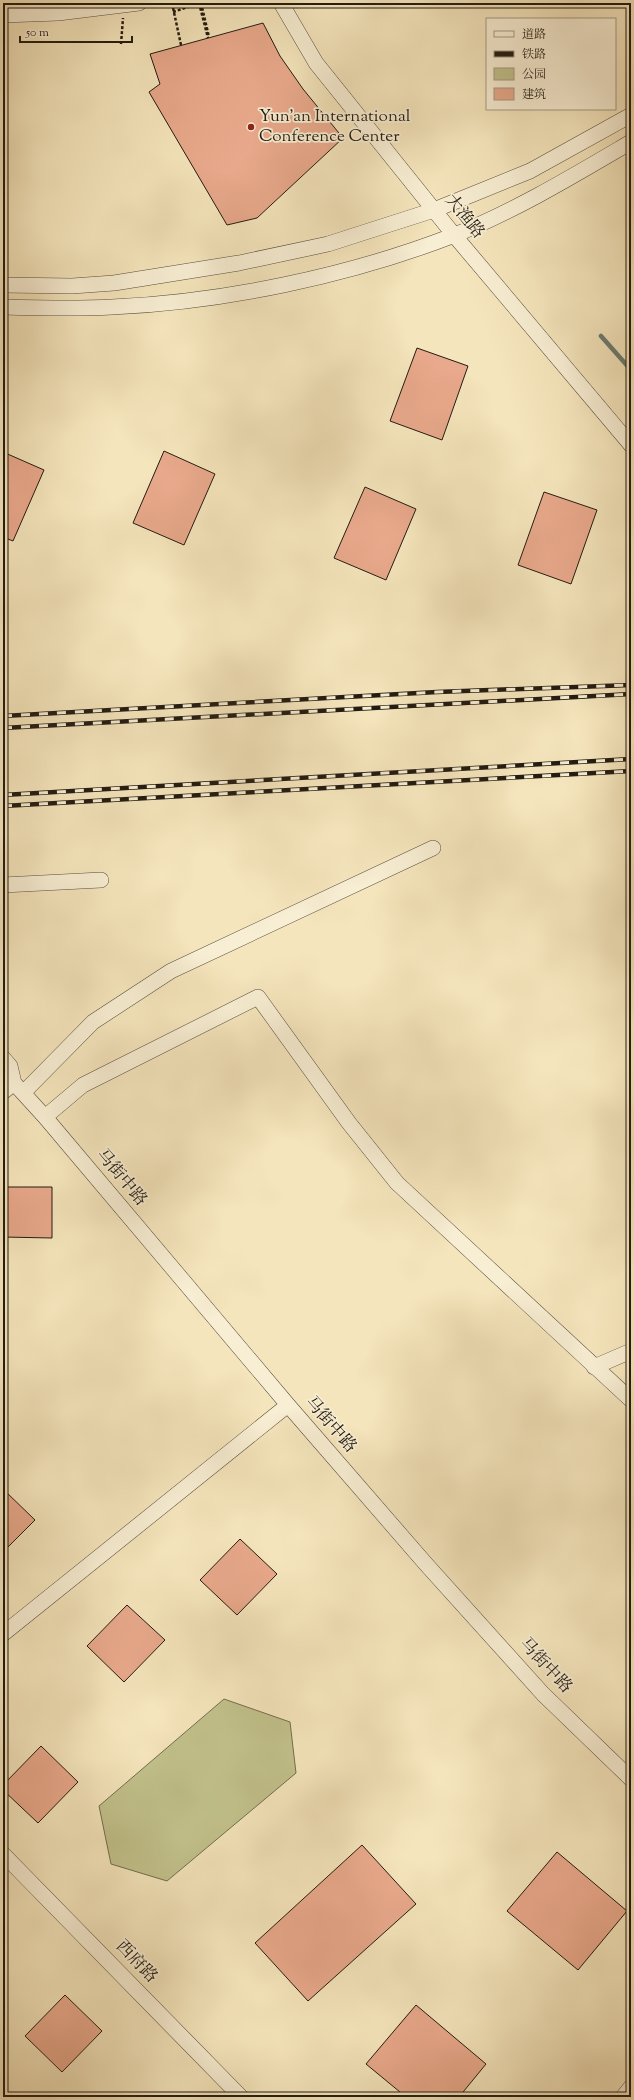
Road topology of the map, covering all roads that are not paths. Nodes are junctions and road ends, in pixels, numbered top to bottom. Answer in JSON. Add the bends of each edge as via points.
{"nodes":[{"id":1,"x":139,"y":3,"type":"edge"},
{"id":2,"x":281,"y":3,"type":"edge"},
{"id":3,"x":3,"y":15,"type":"edge"},
{"id":4,"x":631,"y":115,"type":"edge"},
{"id":5,"x":631,"y":142,"type":"edge"},
{"id":6,"x":434,"y":210,"type":"junction"},
{"id":7,"x":454,"y":235,"type":"junction"},
{"id":8,"x":3,"y":285,"type":"edge"},
{"id":9,"x":3,"y":307,"type":"edge"},
{"id":10,"x":631,"y":444,"type":"edge"},
{"id":11,"x":433,"y":848,"type":"dead end"},
{"id":12,"x":101,"y":880,"type":"dead end"},
{"id":13,"x":3,"y":885,"type":"edge"},
{"id":14,"x":3,"y":1058,"type":"edge"},
{"id":15,"x":11,"y":1086,"type":"edge"},
{"id":16,"x":45,"y":1117,"type":"junction"},
{"id":17,"x":631,"y":1351,"type":"edge"},
{"id":18,"x":594,"y":1367,"type":"junction"},
{"id":19,"x":631,"y":1400,"type":"edge"},
{"id":20,"x":288,"y":1405,"type":"junction"},
{"id":21,"x":3,"y":1634,"type":"edge"},
{"id":22,"x":629,"y":1772,"type":"edge"},
{"id":23,"x":3,"y":1854,"type":"edge"},
{"id":24,"x":631,"y":2087,"type":"edge"},
{"id":25,"x":241,"y":2097,"type":"edge"},
{"id":26,"x":623,"y":2097,"type":"edge"}],
"edges":[{"from":1,"to":3,"type":"street"},
{"from":2,"to":6,"type":"street","name":"大渔路","via":[[316,63]]},
{"from":4,"to":6,"type":"street","via":[[530,171]]},
{"from":5,"to":7,"type":"street","via":[[547,192]]},
{"from":6,"to":7,"type":"street","name":"大渔路"},
{"from":6,"to":8,"type":"street","via":[[328,244],[232,264],[114,283],[72,286]]},
{"from":7,"to":9,"type":"street","via":[[387,259],[236,293],[175,302],[112,307]]},
{"from":7,"to":10,"type":"street","name":"大渔路"},
{"from":11,"to":15,"type":"street","via":[[171,971],[93,1022]]},
{"from":12,"to":13,"type":"street"},
{"from":14,"to":15,"type":"street","via":[[10,1066]]},
{"from":15,"to":16,"type":"street","name":"马街中路"},
{"from":16,"to":18,"type":"street","via":[[83,1085],[258,997],[349,1123],[397,1183]]},
{"from":16,"to":20,"type":"street","name":"马街中路"},
{"from":17,"to":18,"type":"street"},
{"from":18,"to":19,"type":"street"},
{"from":20,"to":21,"type":"street"},
{"from":20,"to":22,"type":"street","name":"马街中路","via":[[425,1563],[544,1694]]},
{"from":23,"to":25,"type":"street","name":"西府路"},
{"from":24,"to":26,"type":"street"}]}
